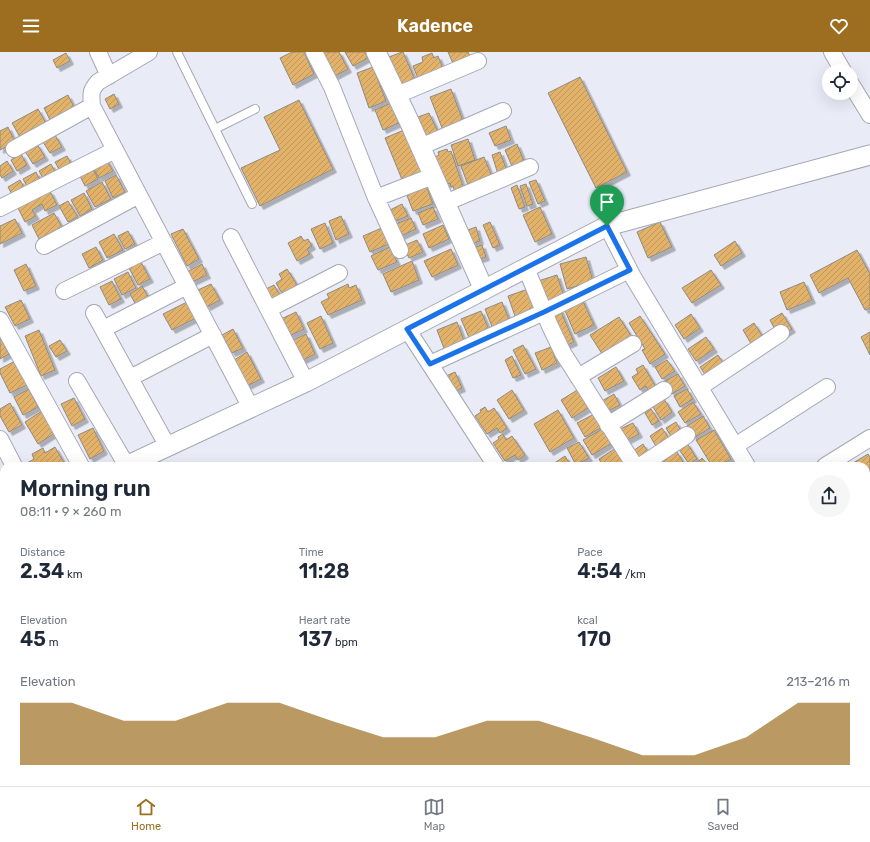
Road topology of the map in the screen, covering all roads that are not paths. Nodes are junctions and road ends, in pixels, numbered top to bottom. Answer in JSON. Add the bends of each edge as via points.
{"nodes":[{"id":1,"x":98,"y":52,"type":"edge"},
{"id":2,"x":149,"y":52,"type":"edge"},
{"id":3,"x":176,"y":52,"type":"edge"},
{"id":4,"x":314,"y":52,"type":"edge"},
{"id":5,"x":376,"y":52,"type":"edge"},
{"id":6,"x":832,"y":52,"type":"edge"},
{"id":7,"x":478,"y":61,"type":"dead end"},
{"id":8,"x":839,"y":64,"type":"edge"},
{"id":9,"x":109,"y":76,"type":"junction"},
{"id":10,"x":396,"y":95,"type":"junction"},
{"id":11,"x":858,"y":95,"type":"edge"},
{"id":12,"x":92,"y":106,"type":"junction"},
{"id":13,"x":255,"y":109,"type":"dead end"},
{"id":14,"x":503,"y":111,"type":"dead end"},
{"id":15,"x":870,"y":115,"type":"edge"},
{"id":16,"x":215,"y":129,"type":"junction"},
{"id":17,"x":420,"y":147,"type":"junction"},
{"id":18,"x":14,"y":149,"type":"dead end"},
{"id":19,"x":115,"y":150,"type":"junction"},
{"id":20,"x":870,"y":155,"type":"edge"},
{"id":21,"x":530,"y":167,"type":"dead end"},
{"id":22,"x":433,"y":176,"type":"junction"},
{"id":23,"x":139,"y":195,"type":"junction"},
{"id":24,"x":376,"y":198,"type":"junction"},
{"id":25,"x":445,"y":203,"type":"junction"},
{"id":26,"x":252,"y":204,"type":"dead end"},
{"id":27,"x":0,"y":208,"type":"edge"},
{"id":28,"x":607,"y":226,"type":"junction"},
{"id":29,"x":231,"y":237,"type":"dead end"},
{"id":30,"x":164,"y":242,"type":"junction"},
{"id":31,"x":44,"y":246,"type":"dead end"},
{"id":32,"x":400,"y":250,"type":"dead end"},
{"id":33,"x":526,"y":268,"type":"junction"},
{"id":34,"x":630,"y":270,"type":"junction"},
{"id":35,"x":339,"y":274,"type":"dead end"},
{"id":36,"x":187,"y":286,"type":"junction"},
{"id":37,"x":484,"y":290,"type":"junction"},
{"id":38,"x":64,"y":291,"type":"dead end"},
{"id":39,"x":269,"y":309,"type":"junction"},
{"id":40,"x":544,"y":312,"type":"junction"},
{"id":41,"x":94,"y":313,"type":"dead end"},
{"id":42,"x":0,"y":320,"type":"edge"},
{"id":43,"x":103,"y":329,"type":"junction"},
{"id":44,"x":407,"y":329,"type":"junction"},
{"id":45,"x":781,"y":333,"type":"dead end"},
{"id":46,"x":213,"y":335,"type":"junction"},
{"id":47,"x":633,"y":344,"type":"dead end"},
{"id":48,"x":430,"y":364,"type":"junction"},
{"id":49,"x":578,"y":377,"type":"junction"},
{"id":50,"x":130,"y":378,"type":"junction"},
{"id":51,"x":77,"y":381,"type":"dead end"},
{"id":52,"x":306,"y":382,"type":"junction"},
{"id":53,"x":700,"y":387,"type":"junction"},
{"id":54,"x":827,"y":387,"type":"dead end"},
{"id":55,"x":664,"y":390,"type":"dead end"},
{"id":56,"x":251,"y":408,"type":"junction"},
{"id":57,"x":608,"y":425,"type":"junction"},
{"id":58,"x":687,"y":435,"type":"dead end"},
{"id":59,"x":870,"y":438,"type":"edge"},
{"id":60,"x":0,"y":439,"type":"edge"},
{"id":61,"x":735,"y":446,"type":"junction"},
{"id":62,"x":168,"y":447,"type":"junction"},
{"id":63,"x":12,"y":462,"type":"edge"},
{"id":64,"x":79,"y":462,"type":"edge"},
{"id":65,"x":124,"y":462,"type":"edge"},
{"id":66,"x":135,"y":462,"type":"edge"},
{"id":67,"x":493,"y":462,"type":"edge"},
{"id":68,"x":631,"y":462,"type":"edge"},
{"id":69,"x":636,"y":462,"type":"edge"},
{"id":70,"x":745,"y":462,"type":"edge"},
{"id":71,"x":831,"y":462,"type":"edge"}],
"edges":[{"from":1,"to":9,"type":"street"},
{"from":2,"to":9,"type":"street"},
{"from":3,"to":16,"type":"lane"},
{"from":4,"to":24,"type":"street","via":[[332,87]]},
{"from":5,"to":10,"type":"street"},
{"from":6,"to":8,"type":"street"},
{"from":7,"to":10,"type":"street"},
{"from":9,"to":12,"type":"street","via":[[93,88]]},
{"from":10,"to":17,"type":"street"},
{"from":11,"to":15,"type":"street"},
{"from":12,"to":18,"type":"street"},
{"from":12,"to":19,"type":"street"},
{"from":13,"to":16,"type":"lane"},
{"from":14,"to":17,"type":"street"},
{"from":16,"to":26,"type":"lane"},
{"from":17,"to":22,"type":"street"},
{"from":19,"to":23,"type":"street"},
{"from":19,"to":27,"type":"street"},
{"from":20,"to":28,"type":"street"},
{"from":21,"to":25,"type":"street"},
{"from":22,"to":24,"type":"street"},
{"from":22,"to":25,"type":"street"},
{"from":23,"to":30,"type":"street"},
{"from":23,"to":31,"type":"street"},
{"from":24,"to":32,"type":"street"},
{"from":25,"to":37,"type":"street"},
{"from":28,"to":33,"type":"street"},
{"from":28,"to":34,"type":"street"},
{"from":29,"to":39,"type":"street"},
{"from":30,"to":36,"type":"street"},
{"from":30,"to":38,"type":"street"},
{"from":33,"to":37,"type":"street"},
{"from":33,"to":40,"type":"street"},
{"from":34,"to":40,"type":"street"},
{"from":34,"to":53,"type":"street"},
{"from":35,"to":39,"type":"street"},
{"from":36,"to":43,"type":"street"},
{"from":36,"to":46,"type":"street"},
{"from":37,"to":44,"type":"street"},
{"from":39,"to":52,"type":"street"},
{"from":40,"to":48,"type":"street"},
{"from":40,"to":49,"type":"street","via":[[556,340]]},
{"from":41,"to":43,"type":"street"},
{"from":42,"to":64,"type":"street"},
{"from":43,"to":50,"type":"street"},
{"from":44,"to":48,"type":"street"},
{"from":44,"to":52,"type":"street"},
{"from":45,"to":53,"type":"street"},
{"from":46,"to":50,"type":"street"},
{"from":46,"to":56,"type":"street"},
{"from":47,"to":49,"type":"street"},
{"from":48,"to":67,"type":"street"},
{"from":49,"to":57,"type":"street"},
{"from":50,"to":62,"type":"street"},
{"from":51,"to":65,"type":"street"},
{"from":52,"to":56,"type":"street"},
{"from":53,"to":61,"type":"street"},
{"from":54,"to":61,"type":"street"},
{"from":55,"to":57,"type":"street"},
{"from":56,"to":62,"type":"street"},
{"from":57,"to":68,"type":"street"},
{"from":58,"to":69,"type":"street"},
{"from":59,"to":71,"type":"street"},
{"from":60,"to":63,"type":"street"},
{"from":61,"to":70,"type":"street"},
{"from":62,"to":66,"type":"street"}]}
